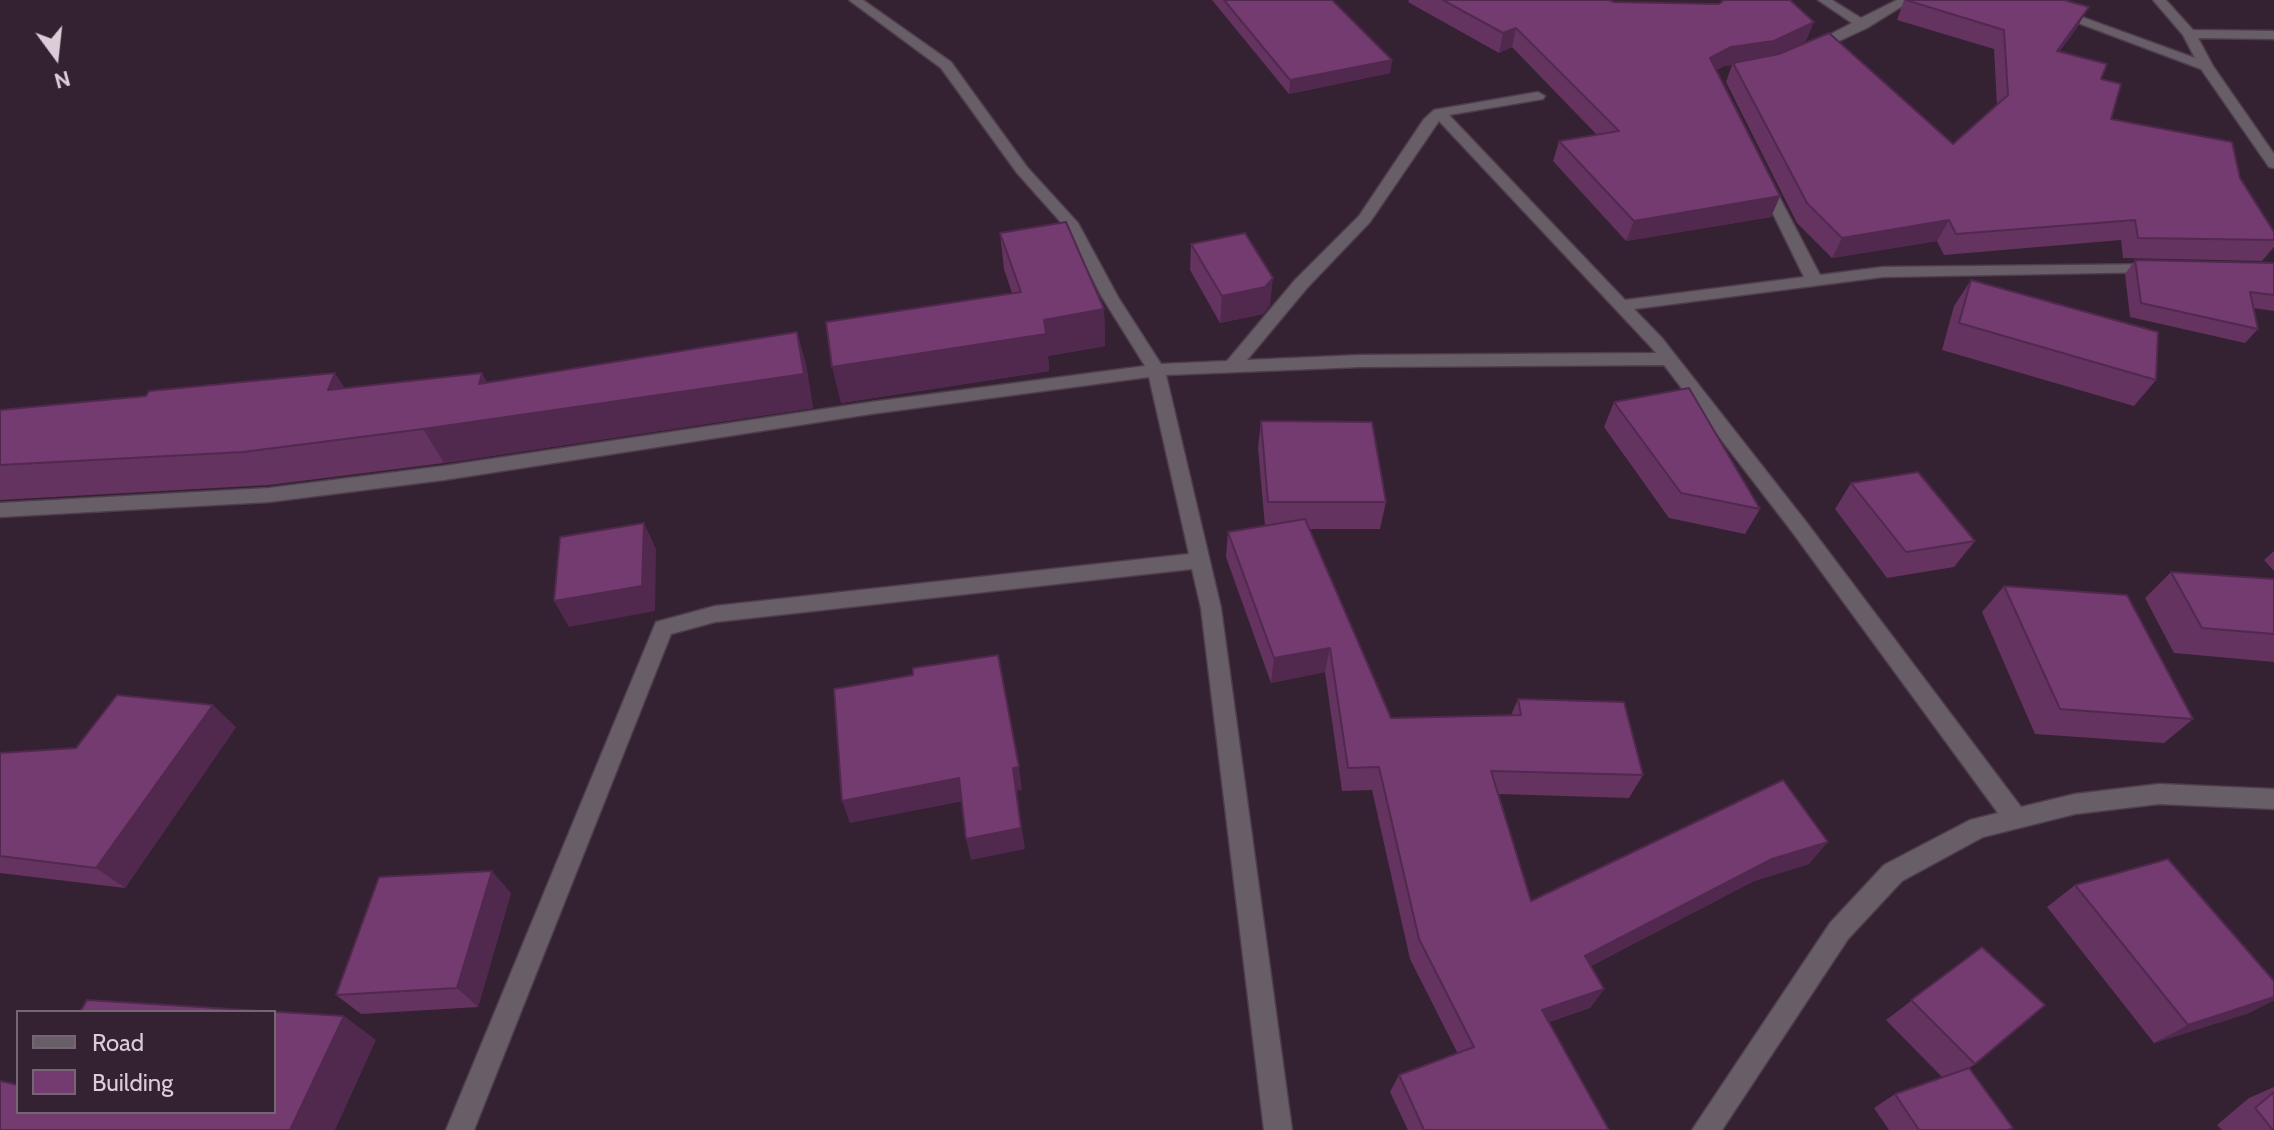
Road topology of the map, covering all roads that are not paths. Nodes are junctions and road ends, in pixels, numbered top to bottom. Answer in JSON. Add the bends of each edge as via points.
{"nodes":[{"id":1,"x":855,"y":0,"type":"edge"},
{"id":2,"x":1824,"y":0,"type":"edge"},
{"id":3,"x":1906,"y":0,"type":"edge"},
{"id":4,"x":2023,"y":0,"type":"edge"},
{"id":5,"x":2159,"y":0,"type":"edge"},
{"id":6,"x":1863,"y":25,"type":"junction"},
{"id":7,"x":2189,"y":34,"type":"junction"},
{"id":8,"x":2274,"y":35,"type":"edge"},
{"id":9,"x":1801,"y":54,"type":"edge"},
{"id":10,"x":2206,"y":66,"type":"junction"},
{"id":11,"x":1538,"y":96,"type":"dead end"},
{"id":12,"x":1439,"y":113,"type":"junction"},
{"id":13,"x":2274,"y":164,"type":"edge"},
{"id":14,"x":1758,"y":168,"type":"edge"},
{"id":15,"x":2170,"y":267,"type":"edge"},
{"id":16,"x":1815,"y":282,"type":"junction"},
{"id":17,"x":1624,"y":305,"type":"junction"},
{"id":18,"x":1669,"y":359,"type":"junction"},
{"id":19,"x":1232,"y":367,"type":"junction"},
{"id":20,"x":1156,"y":370,"type":"junction"},
{"id":21,"x":0,"y":510,"type":"edge"},
{"id":22,"x":1200,"y":560,"type":"junction"},
{"id":23,"x":2274,"y":799,"type":"edge"},
{"id":24,"x":2016,"y":819,"type":"junction"},
{"id":25,"x":460,"y":1130,"type":"edge"},
{"id":26,"x":1278,"y":1130,"type":"edge"},
{"id":27,"x":1706,"y":1130,"type":"edge"}],
"edges":[{"from":1,"to":20,"type":"street","via":[[946,65],[1022,170],[1073,226]]},
{"from":2,"to":6,"type":"street"},
{"from":3,"to":6,"type":"street"},
{"from":4,"to":10,"type":"street"},
{"from":5,"to":7,"type":"street"},
{"from":6,"to":9,"type":"street"},
{"from":7,"to":8,"type":"street"},
{"from":7,"to":10,"type":"street"},
{"from":10,"to":13,"type":"street"},
{"from":11,"to":12,"type":"street"},
{"from":12,"to":17,"type":"street"},
{"from":12,"to":19,"type":"street","via":[[1414,141],[1365,219],[1301,284]]},
{"from":14,"to":16,"type":"street"},
{"from":15,"to":16,"type":"street","via":[[1898,272]]},
{"from":16,"to":17,"type":"street"},
{"from":17,"to":18,"type":"street"},
{"from":18,"to":19,"type":"street"},
{"from":18,"to":24,"type":"street"},
{"from":19,"to":20,"type":"street"},
{"from":20,"to":21,"type":"street","via":[[269,495]]},
{"from":20,"to":22,"type":"street"},
{"from":22,"to":25,"type":"street","via":[[715,614],[663,628]]},
{"from":22,"to":26,"type":"street","via":[[1211,608]]},
{"from":23,"to":24,"type":"street","via":[[2159,794],[2075,804]]},
{"from":24,"to":27,"type":"street","via":[[1978,828],[1893,873],[1839,931]]}]}
